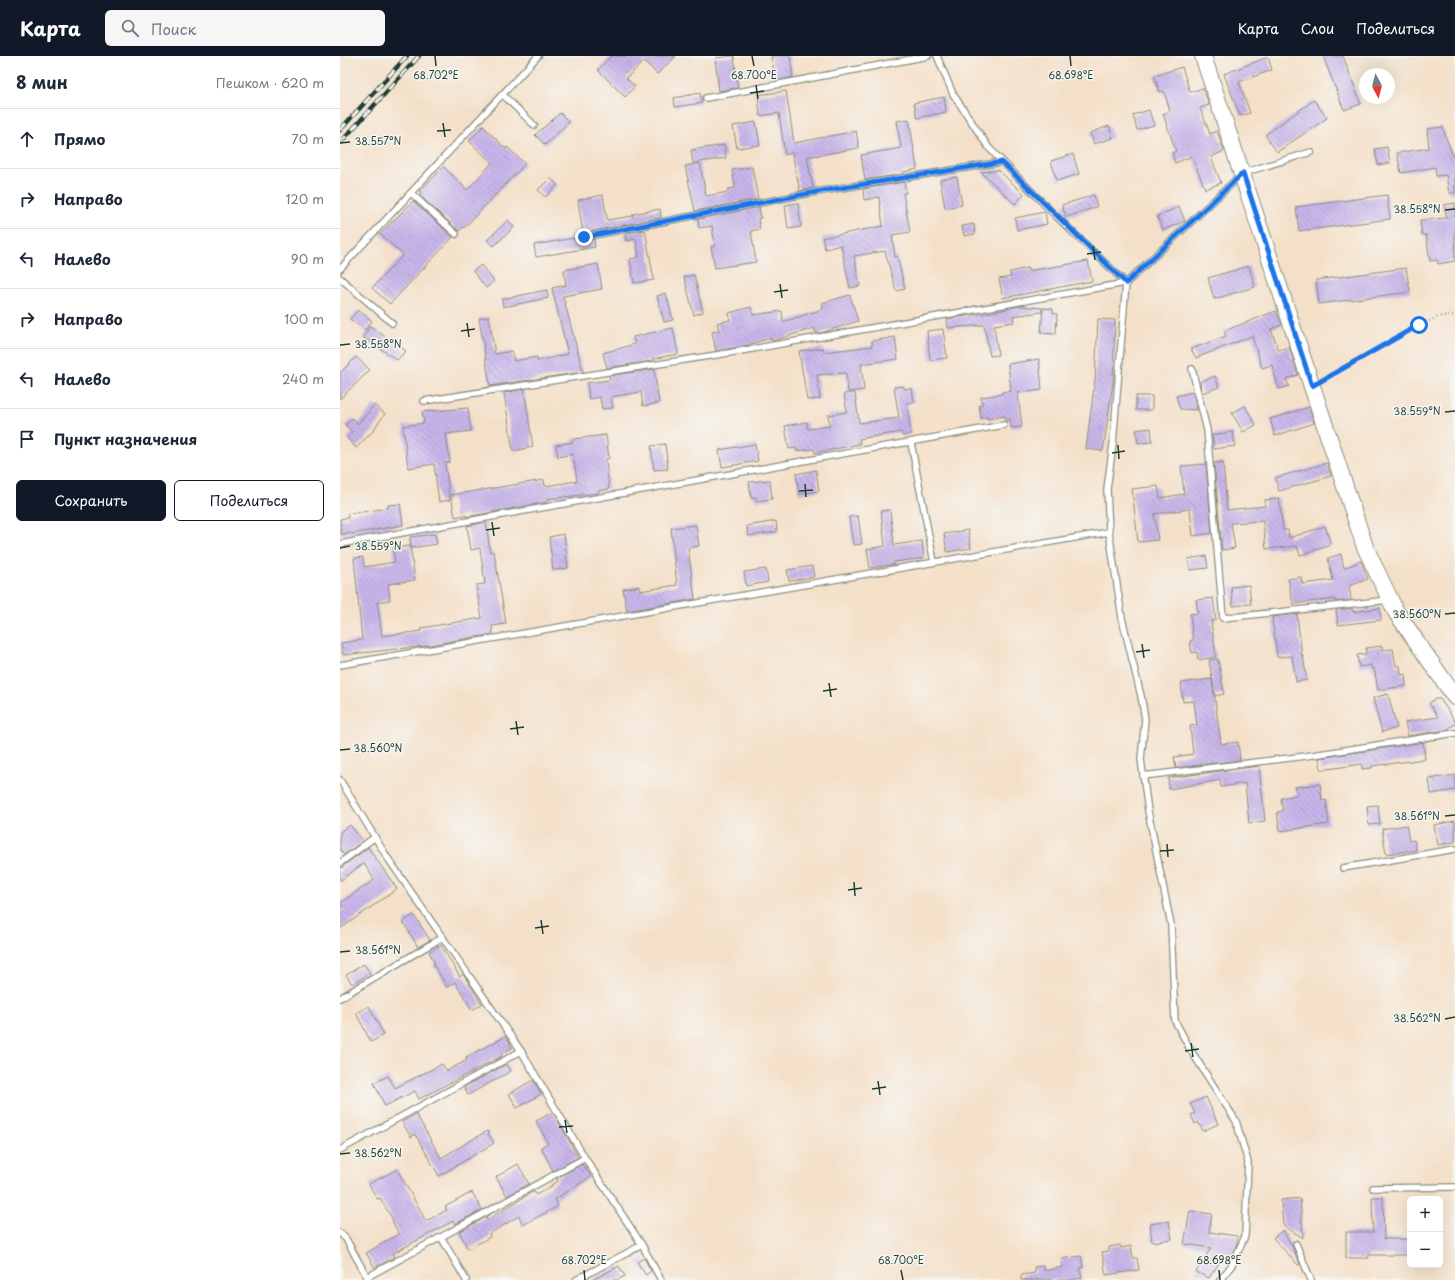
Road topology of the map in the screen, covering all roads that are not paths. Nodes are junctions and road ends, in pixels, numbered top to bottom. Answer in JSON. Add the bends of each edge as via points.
{"nodes":[{"id":1,"x":538,"y":56,"type":"edge"},
{"id":2,"x":928,"y":56,"type":"edge"},
{"id":3,"x":937,"y":56,"type":"edge"},
{"id":4,"x":1203,"y":56,"type":"edge"},
{"id":5,"x":503,"y":95,"type":"junction"},
{"id":6,"x":706,"y":98,"type":"dead end"},
{"id":7,"x":534,"y":125,"type":"dead end"},
{"id":8,"x":1311,"y":152,"type":"dead end"},
{"id":9,"x":1002,"y":162,"type":"junction"},
{"id":10,"x":1243,"y":173,"type":"junction"},
{"id":11,"x":411,"y":193,"type":"junction"},
{"id":12,"x":456,"y":234,"type":"dead end"},
{"id":13,"x":584,"y":237,"type":"dead end"},
{"id":14,"x":340,"y":269,"type":"edge"},
{"id":15,"x":340,"y":278,"type":"edge"},
{"id":16,"x":1126,"y":283,"type":"junction"},
{"id":17,"x":392,"y":323,"type":"dead end"},
{"id":18,"x":1192,"y":369,"type":"dead end"},
{"id":19,"x":424,"y":402,"type":"dead end"},
{"id":20,"x":1004,"y":425,"type":"dead end"},
{"id":21,"x":911,"y":443,"type":"junction"},
{"id":22,"x":1109,"y":532,"type":"junction"},
{"id":23,"x":340,"y":544,"type":"edge"},
{"id":24,"x":934,"y":562,"type":"junction"},
{"id":25,"x":1389,"y":600,"type":"junction"},
{"id":26,"x":340,"y":665,"type":"edge"},
{"id":27,"x":1455,"y":697,"type":"edge"},
{"id":28,"x":1455,"y":733,"type":"edge"},
{"id":29,"x":1143,"y":776,"type":"junction"},
{"id":30,"x":340,"y":780,"type":"edge"},
{"id":31,"x":375,"y":837,"type":"junction"},
{"id":32,"x":1455,"y":849,"type":"edge"},
{"id":33,"x":340,"y":863,"type":"edge"},
{"id":34,"x":1343,"y":868,"type":"dead end"},
{"id":35,"x":443,"y":938,"type":"junction"},
{"id":36,"x":340,"y":998,"type":"edge"},
{"id":37,"x":520,"y":1051,"type":"junction"},
{"id":38,"x":340,"y":1150,"type":"edge"},
{"id":39,"x":585,"y":1158,"type":"junction"},
{"id":40,"x":1455,"y":1187,"type":"edge"},
{"id":41,"x":1373,"y":1188,"type":"dead end"},
{"id":42,"x":340,"y":1233,"type":"edge"},
{"id":43,"x":441,"y":1237,"type":"junction"},
{"id":44,"x":1296,"y":1244,"type":"dead end"},
{"id":45,"x":642,"y":1245,"type":"junction"},
{"id":46,"x":367,"y":1279,"type":"edge"},
{"id":47,"x":466,"y":1280,"type":"edge"},
{"id":48,"x":576,"y":1280,"type":"edge"},
{"id":49,"x":661,"y":1280,"type":"edge"},
{"id":50,"x":1220,"y":1280,"type":"edge"},
{"id":51,"x":1311,"y":1280,"type":"edge"}],
"edges":[{"from":1,"to":5,"type":"lane"},
{"from":2,"to":6,"type":"lane"},
{"from":3,"to":9,"type":"lane","via":[[953,94],[989,148]]},
{"from":4,"to":10,"type":"street"},
{"from":5,"to":7,"type":"lane"},
{"from":5,"to":11,"type":"lane"},
{"from":8,"to":10,"type":"lane"},
{"from":9,"to":13,"type":"lane","via":[[816,192]]},
{"from":9,"to":16,"type":"lane"},
{"from":10,"to":16,"type":"lane"},
{"from":10,"to":25,"type":"street","via":[[1364,547]]},
{"from":11,"to":12,"type":"lane"},
{"from":11,"to":14,"type":"lane"},
{"from":15,"to":17,"type":"lane"},
{"from":16,"to":19,"type":"lane","via":[[735,352]]},
{"from":16,"to":22,"type":"lane","via":[[1108,489]]},
{"from":18,"to":25,"type":"lane","via":[[1207,430],[1223,618]]},
{"from":20,"to":21,"type":"lane"},
{"from":21,"to":23,"type":"lane"},
{"from":21,"to":24,"type":"lane"},
{"from":22,"to":24,"type":"lane"},
{"from":22,"to":29,"type":"lane","via":[[1122,618],[1145,719],[1141,759]]},
{"from":24,"to":26,"type":"lane"},
{"from":25,"to":27,"type":"street"},
{"from":28,"to":29,"type":"lane","via":[[1306,756]]},
{"from":29,"to":50,"type":"lane","via":[[1171,925],[1175,1021],[1236,1121],[1248,1162],[1245,1236],[1232,1265]]},
{"from":30,"to":31,"type":"lane"},
{"from":31,"to":33,"type":"lane"},
{"from":31,"to":35,"type":"lane"},
{"from":32,"to":34,"type":"lane"},
{"from":35,"to":36,"type":"lane"},
{"from":35,"to":37,"type":"lane"},
{"from":37,"to":38,"type":"lane"},
{"from":37,"to":39,"type":"lane"},
{"from":39,"to":43,"type":"lane"},
{"from":39,"to":45,"type":"lane"},
{"from":40,"to":41,"type":"lane"},
{"from":42,"to":46,"type":"lane","via":[[346,1239]]},
{"from":43,"to":46,"type":"lane"},
{"from":43,"to":47,"type":"lane"},
{"from":44,"to":51,"type":"lane"},
{"from":45,"to":48,"type":"lane"},
{"from":45,"to":49,"type":"lane"}]}
